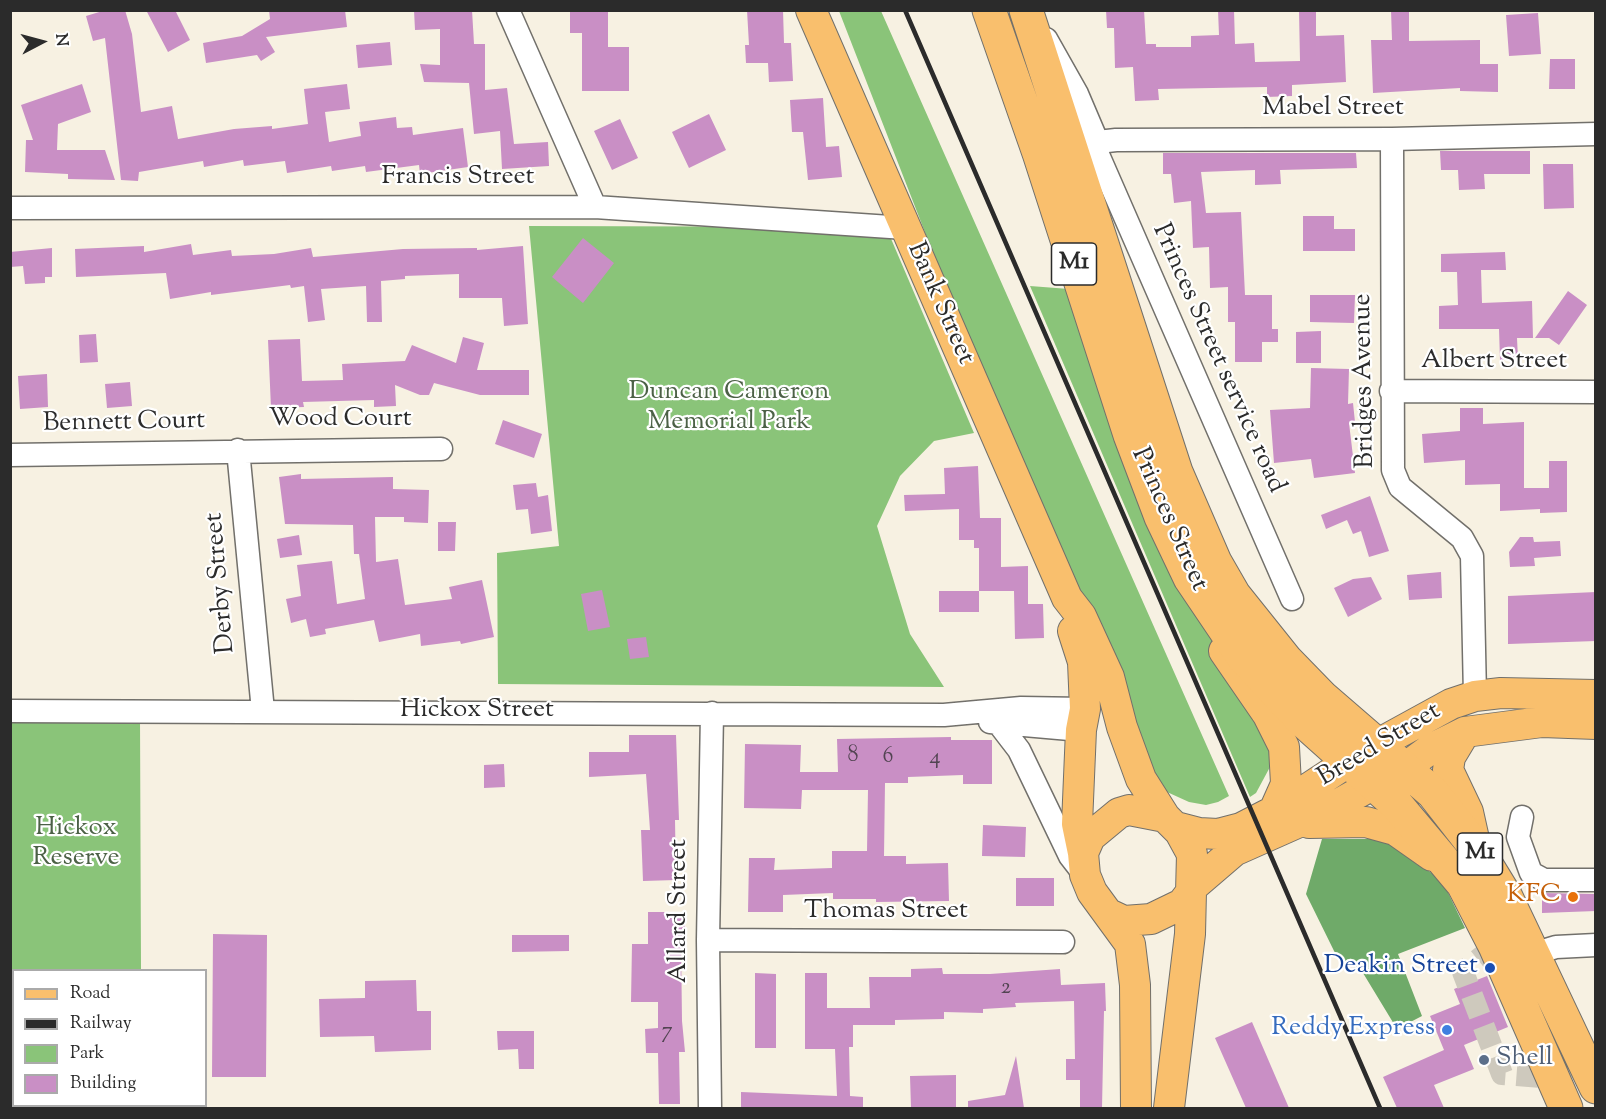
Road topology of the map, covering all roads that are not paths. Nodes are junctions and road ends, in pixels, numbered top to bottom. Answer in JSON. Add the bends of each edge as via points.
{"nodes":[{"id":1,"x":508,"y":10,"type":"edge"},
{"id":2,"x":811,"y":10,"type":"edge"},
{"id":3,"x":989,"y":10,"type":"edge"},
{"id":4,"x":1027,"y":10,"type":"edge"},
{"id":5,"x":1596,"y":134,"type":"edge"},
{"id":6,"x":1392,"y":139,"type":"junction"},
{"id":7,"x":1087,"y":142,"type":"junction"},
{"id":8,"x":1039,"y":153,"type":"junction"},
{"id":9,"x":595,"y":207,"type":"junction"},
{"id":10,"x":10,"y":208,"type":"edge"},
{"id":11,"x":905,"y":228,"type":"junction"},
{"id":12,"x":1391,"y":391,"type":"junction"},
{"id":13,"x":1596,"y":392,"type":"edge"},
{"id":14,"x":441,"y":449,"type":"dead end"},
{"id":15,"x":238,"y":450,"type":"junction"},
{"id":16,"x":10,"y":455,"type":"edge"},
{"id":17,"x":1190,"y":578,"type":"junction"},
{"id":18,"x":1067,"y":598,"type":"junction"},
{"id":19,"x":1292,"y":599,"type":"dead end"},
{"id":20,"x":1596,"y":695,"type":"edge"},
{"id":21,"x":1475,"y":696,"type":"junction"},
{"id":22,"x":10,"y":711,"type":"edge"},
{"id":23,"x":263,"y":711,"type":"junction"},
{"id":24,"x":712,"y":713,"type":"junction"},
{"id":25,"x":1120,"y":714,"type":"junction"},
{"id":26,"x":1001,"y":716,"type":"junction"},
{"id":27,"x":1083,"y":719,"type":"junction"},
{"id":28,"x":1596,"y":724,"type":"edge"},
{"id":29,"x":1465,"y":732,"type":"junction"},
{"id":30,"x":1378,"y":744,"type":"junction"},
{"id":31,"x":1348,"y":762,"type":"junction"},
{"id":32,"x":1406,"y":767,"type":"junction"},
{"id":33,"x":1374,"y":784,"type":"junction"},
{"id":34,"x":1522,"y":817,"type":"dead end"},
{"id":35,"x":1284,"y":818,"type":"junction"},
{"id":36,"x":1171,"y":822,"type":"junction"},
{"id":37,"x":1476,"y":848,"type":"junction"},
{"id":38,"x":1084,"y":864,"type":"junction"},
{"id":39,"x":1449,"y":868,"type":"junction"},
{"id":40,"x":1596,"y":880,"type":"edge"},
{"id":41,"x":1192,"y":889,"type":"junction"},
{"id":42,"x":1109,"y":914,"type":"junction"},
{"id":43,"x":708,"y":940,"type":"junction"},
{"id":44,"x":1063,"y":942,"type":"dead end"},
{"id":45,"x":1596,"y":945,"type":"edge"},
{"id":46,"x":1533,"y":954,"type":"junction"},
{"id":47,"x":1177,"y":1053,"type":"junction"},
{"id":48,"x":1596,"y":1087,"type":"edge"},
{"id":49,"x":710,"y":1108,"type":"edge"},
{"id":50,"x":1136,"y":1108,"type":"edge"},
{"id":51,"x":1169,"y":1108,"type":"edge"},
{"id":52,"x":1185,"y":1108,"type":"edge"},
{"id":53,"x":1568,"y":1108,"type":"edge"}],
"edges":[{"from":1,"to":9,"type":"street"},
{"from":2,"to":11,"type":"main road","name":"Bank Street"},
{"from":3,"to":8,"type":"highway","name":"Princes Street","number":"M1"},
{"from":4,"to":7,"type":"highway","name":"Princes Street","number":"M1"},
{"from":5,"to":6,"type":"street","name":"Mabel Street"},
{"from":6,"to":7,"type":"street","name":"Mabel Street"},
{"from":6,"to":12,"type":"street","name":"Bridges Avenue"},
{"from":7,"to":8,"type":"highway"},
{"from":7,"to":19,"type":"street","name":"Princes Street service road"},
{"from":7,"to":30,"type":"highway","name":"Princes Street","number":"M1","via":[[1176,472],[1215,562],[1234,595],[1287,660],[1322,697]]},
{"from":8,"to":17,"type":"highway","name":"Princes Street","number":"M1","via":[[1130,435],[1161,517]]},
{"from":9,"to":10,"type":"street","name":"Francis Street"},
{"from":9,"to":11,"type":"street","name":"Francis Street"},
{"from":11,"to":18,"type":"main road","name":"Bank Street"},
{"from":12,"to":13,"type":"street","name":"Albert Street"},
{"from":12,"to":21,"type":"street","name":"Bridges Avenue","via":[[1396,479],[1407,494],[1462,538],[1472,556]]},
{"from":14,"to":15,"type":"street","name":"Wood Court"},
{"from":15,"to":16,"type":"street","name":"Bennett Court"},
{"from":15,"to":23,"type":"street","name":"Derby Street"},
{"from":17,"to":31,"type":"highway","name":"Princes Street","number":"M1","via":[[1244,658]]},
{"from":17,"to":35,"type":"main road","via":[[1221,646],[1284,747]]},
{"from":18,"to":25,"type":"main road","name":"Bank Street","via":[[1081,616],[1109,677]]},
{"from":18,"to":27,"type":"main road","name":"Bank Street","via":[[1083,662]]},
{"from":20,"to":21,"type":"main road","name":"Breed Street"},
{"from":21,"to":30,"type":"main road","name":"Breed Street","via":[[1451,704]]},
{"from":22,"to":23,"type":"street","name":"Hickox Street"},
{"from":23,"to":24,"type":"street","name":"Hickox Street"},
{"from":24,"to":26,"type":"street","name":"Hickox Street"},
{"from":24,"to":43,"type":"street","name":"Allard Street"},
{"from":25,"to":27,"type":"main road","name":"Hickox Street"},
{"from":25,"to":36,"type":"main road","name":"Bank Street","via":[[1141,779]]},
{"from":26,"to":27,"type":"street","name":"Hickox Street","via":[[1059,706]]},
{"from":26,"to":38,"type":"street","via":[[1070,856]]},
{"from":27,"to":38,"type":"main road","name":"Bank Street","via":[[1077,816]]},
{"from":28,"to":29,"type":"main road","name":"Breed Street","via":[[1542,722]]},
{"from":29,"to":32,"type":"main road","name":"Breed Street"},
{"from":29,"to":37,"type":"main road","via":[[1450,757],[1448,770],[1468,812]]},
{"from":30,"to":31,"type":"highway","name":"Breed Street"},
{"from":30,"to":32,"type":"highway","name":"Princes Street","number":"M1"},
{"from":31,"to":33,"type":"highway","name":"Princes Street","number":"M1"},
{"from":31,"to":35,"type":"main road","name":"Breed Street"},
{"from":32,"to":33,"type":"highway","name":"Breed Street"},
{"from":32,"to":37,"type":"highway","name":"Princes Street","number":"M1","via":[[1433,793]]},
{"from":33,"to":35,"type":"main road","name":"Breed Street"},
{"from":33,"to":39,"type":"highway","name":"Princes Street","number":"M1","via":[[1413,821]]},
{"from":34,"to":40,"type":"street","via":[[1518,837],[1531,873],[1544,880]]},
{"from":35,"to":36,"type":"main road","name":"Breed Street","via":[[1218,834],[1199,833]]},
{"from":35,"to":39,"type":"main road","via":[[1366,822],[1395,830]]},
{"from":35,"to":41,"type":"main road","name":"Breed Street","via":[[1234,851]]},
{"from":36,"to":38,"type":"main road","via":[[1129,810],[1119,813],[1089,837]]},
{"from":36,"to":41,"type":"main road","via":[[1192,854]]},
{"from":37,"to":46,"type":"highway","name":"Princes Street","number":"M1","via":[[1506,897]]},
{"from":38,"to":42,"type":"main road","via":[[1092,892]]},
{"from":39,"to":53,"type":"highway","name":"Princes Street","number":"M1","via":[[1475,902]]},
{"from":41,"to":42,"type":"main road","via":[[1182,904],[1151,919],[1124,921]]},
{"from":41,"to":47,"type":"main road"},
{"from":42,"to":50,"type":"main road","via":[[1130,944],[1132,956]]},
{"from":43,"to":44,"type":"street","name":"Thomas Street"},
{"from":43,"to":49,"type":"street","name":"Allard Street"},
{"from":45,"to":46,"type":"street","via":[[1556,947]]},
{"from":46,"to":48,"type":"highway","name":"Princes Street","number":"M1"},
{"from":46,"to":53,"type":"highway","via":[[1522,964],[1523,982],[1564,1078]]},
{"from":47,"to":51,"type":"main road"},
{"from":47,"to":52,"type":"street","via":[[1178,1083]]}]}
